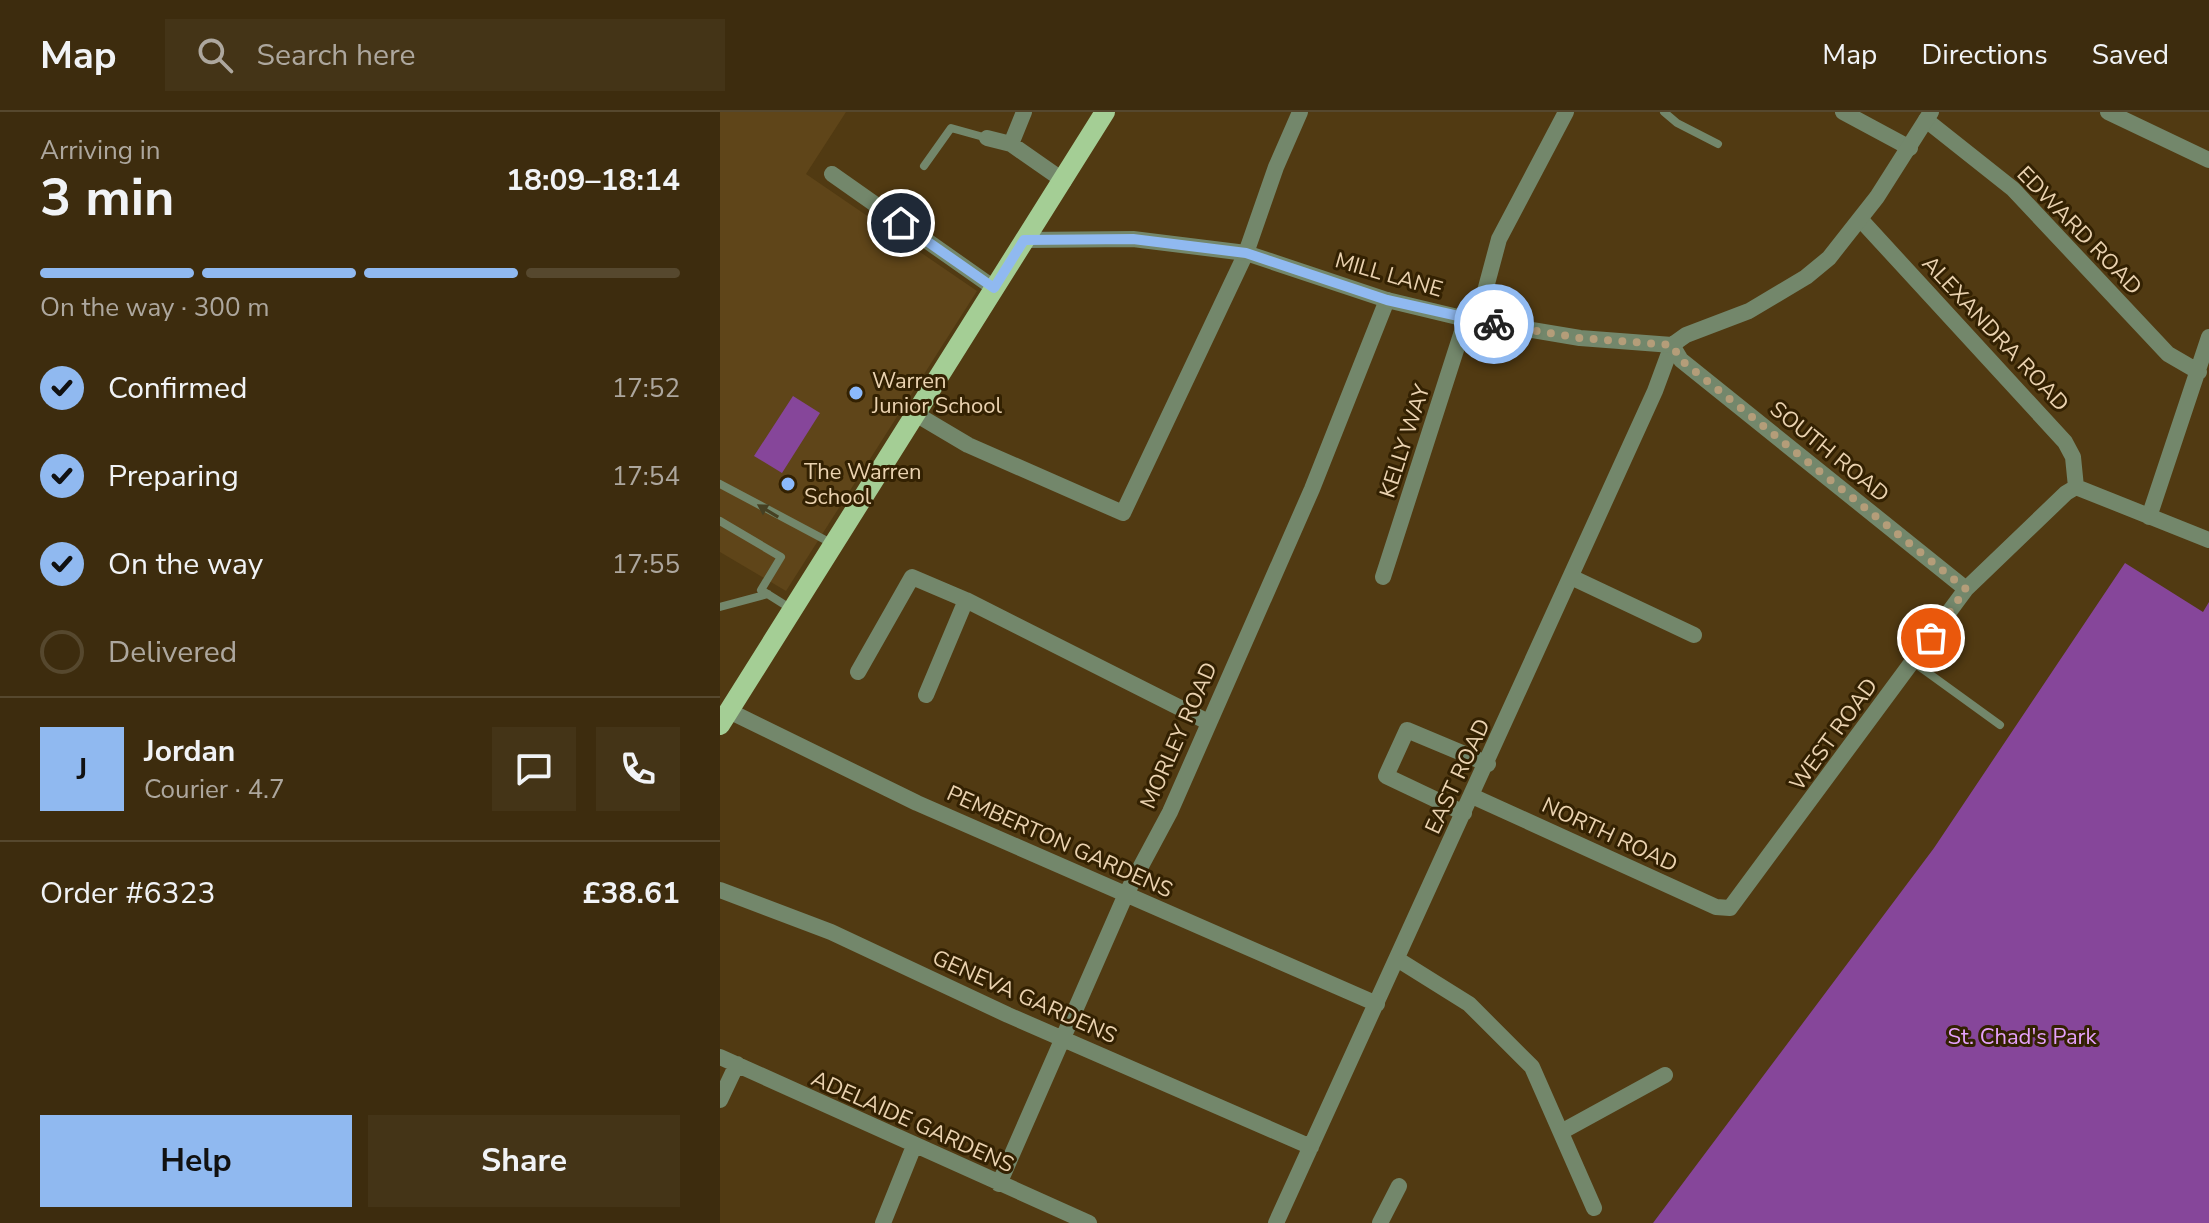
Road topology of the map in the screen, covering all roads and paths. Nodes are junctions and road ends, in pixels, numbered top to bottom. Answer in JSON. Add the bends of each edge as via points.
{"nodes":[{"id":1,"x":1024,"y":112,"type":"edge"},
{"id":2,"x":1105,"y":112,"type":"edge"},
{"id":3,"x":1300,"y":112,"type":"edge"},
{"id":4,"x":1566,"y":112,"type":"edge"},
{"id":5,"x":1664,"y":112,"type":"edge"},
{"id":6,"x":1843,"y":112,"type":"edge"},
{"id":7,"x":2108,"y":112,"type":"edge"},
{"id":8,"x":1928,"y":116,"type":"edge"},
{"id":9,"x":987,"y":138,"type":"joint"},
{"id":10,"x":1011,"y":144,"type":"junction"},
{"id":11,"x":1718,"y":144,"type":"dead end"},
{"id":12,"x":1910,"y":148,"type":"junction"},
{"id":13,"x":2209,"y":160,"type":"edge"},
{"id":14,"x":924,"y":166,"type":"dead end"},
{"id":15,"x":832,"y":174,"type":"dead end"},
{"id":16,"x":1064,"y":181,"type":"junction"},
{"id":17,"x":1861,"y":220,"type":"junction"},
{"id":18,"x":1024,"y":240,"type":"junction"},
{"id":19,"x":1246,"y":253,"type":"junction"},
{"id":20,"x":994,"y":288,"type":"junction"},
{"id":21,"x":1387,"y":300,"type":"junction"},
{"id":22,"x":1472,"y":320,"type":"junction"},
{"id":23,"x":2209,"y":337,"type":"edge"},
{"id":24,"x":1672,"y":345,"type":"junction"},
{"id":25,"x":2199,"y":372,"type":"junction"},
{"id":26,"x":914,"y":413,"type":"junction"},
{"id":27,"x":720,"y":484,"type":"edge"},
{"id":28,"x":2076,"y":487,"type":"junction"},
{"id":29,"x":2149,"y":517,"type":"junction"},
{"id":30,"x":720,"y":521,"type":"edge"},
{"id":31,"x":2209,"y":540,"type":"edge"},
{"id":32,"x":826,"y":541,"type":"junction"},
{"id":33,"x":1383,"y":577,"type":"dead end"},
{"id":34,"x":1571,"y":577,"type":"junction"},
{"id":35,"x":1966,"y":589,"type":"junction"},
{"id":36,"x":768,"y":594,"type":"junction"},
{"id":37,"x":966,"y":600,"type":"junction"},
{"id":38,"x":720,"y":607,"type":"edge"},
{"id":39,"x":794,"y":611,"type":"junction"},
{"id":40,"x":1694,"y":635,"type":"dead end"},
{"id":41,"x":1913,"y":662,"type":"junction"},
{"id":42,"x":858,"y":672,"type":"dead end"},
{"id":43,"x":926,"y":695,"type":"dead end"},
{"id":44,"x":725,"y":718,"type":"edge"},
{"id":45,"x":1208,"y":722,"type":"junction"},
{"id":46,"x":2000,"y":725,"type":"dead end"},
{"id":47,"x":1488,"y":764,"type":"junction"},
{"id":48,"x":1472,"y":796,"type":"junction"},
{"id":49,"x":1464,"y":813,"type":"junction"},
{"id":50,"x":720,"y":890,"type":"edge"},
{"id":51,"x":1126,"y":894,"type":"junction"},
{"id":52,"x":1730,"y":908,"type":"joint"},
{"id":53,"x":1397,"y":959,"type":"junction"},
{"id":54,"x":1377,"y":1004,"type":"junction"},
{"id":55,"x":1064,"y":1039,"type":"junction"},
{"id":56,"x":720,"y":1057,"type":"edge"},
{"id":57,"x":737,"y":1064,"type":"junction"},
{"id":58,"x":1665,"y":1075,"type":"dead end"},
{"id":59,"x":720,"y":1100,"type":"edge"},
{"id":60,"x":1561,"y":1132,"type":"junction"},
{"id":61,"x":914,"y":1146,"type":"junction"},
{"id":62,"x":1311,"y":1147,"type":"junction"},
{"id":63,"x":999,"y":1184,"type":"junction"},
{"id":64,"x":1399,"y":1186,"type":"dead end"},
{"id":65,"x":1594,"y":1208,"type":"dead end"},
{"id":66,"x":1083,"y":1222,"type":"edge"},
{"id":67,"x":883,"y":1223,"type":"edge"},
{"id":68,"x":1276,"y":1223,"type":"edge"},
{"id":69,"x":1380,"y":1223,"type":"edge"}],
"edges":[{"from":1,"to":10,"type":"street"},
{"from":2,"to":16,"type":"main road"},
{"from":3,"to":19,"type":"street"},
{"from":4,"to":22,"type":"street","name":"KELLY WAY","via":[[1499,239]]},
{"from":5,"to":11,"type":"lane"},
{"from":6,"to":12,"type":"street"},
{"from":7,"to":13,"type":"street"},
{"from":8,"to":12,"type":"street"},
{"from":8,"to":25,"type":"street","name":"EDWARD ROAD","via":[[2013,189],[2168,354]]},
{"from":9,"to":10,"type":"street"},
{"from":9,"to":14,"type":"lane","via":[[951,128]]},
{"from":10,"to":16,"type":"street"},
{"from":12,"to":17,"type":"street"},
{"from":15,"to":20,"type":"street"},
{"from":16,"to":18,"type":"main road"},
{"from":17,"to":24,"type":"street","via":[[1806,277],[1749,311]]},
{"from":17,"to":28,"type":"street","name":"ALEXANDRA ROAD","via":[[2065,442],[2073,457]]},
{"from":18,"to":19,"type":"street","name":"MILL LANE","via":[[1133,239]]},
{"from":18,"to":20,"type":"main road"},
{"from":19,"to":21,"type":"street","name":"MILL LANE"},
{"from":19,"to":26,"type":"street","via":[[1123,513],[968,445]]},
{"from":20,"to":26,"type":"main road"},
{"from":21,"to":22,"type":"street","name":"MILL LANE"},
{"from":21,"to":45,"type":"street","name":"MORLEY ROAD","via":[[1312,489]]},
{"from":22,"to":24,"type":"street","name":"MILL LANE","via":[[1580,338]]},
{"from":22,"to":33,"type":"street","name":"KELLY WAY"},
{"from":23,"to":25,"type":"street"},
{"from":24,"to":34,"type":"street","name":"EAST ROAD"},
{"from":24,"to":35,"type":"street","name":"SOUTH ROAD","via":[[1681,360]]},
{"from":25,"to":29,"type":"street"},
{"from":26,"to":32,"type":"main road"},
{"from":32,"to":27,"type":"lane","one_way":true},
{"from":28,"to":29,"type":"street"},
{"from":28,"to":35,"type":"street","name":"WEST ROAD"},
{"from":29,"to":31,"type":"street"},
{"from":30,"to":36,"type":"lane","via":[[781,557],[761,590]]},
{"from":32,"to":39,"type":"main road"},
{"from":34,"to":40,"type":"street"},
{"from":34,"to":47,"type":"street","name":"EAST ROAD"},
{"from":35,"to":41,"type":"street","name":"WEST ROAD"},
{"from":36,"to":38,"type":"lane"},
{"from":36,"to":39,"type":"lane"},
{"from":37,"to":42,"type":"street","via":[[912,577]]},
{"from":37,"to":43,"type":"street"},
{"from":37,"to":45,"type":"street"},
{"from":39,"to":44,"type":"main road"},
{"from":41,"to":46,"type":"lane"},
{"from":41,"to":52,"type":"street","name":"WEST ROAD"},
{"from":44,"to":51,"type":"street","name":"PEMBERTON GARDENS"},
{"from":45,"to":51,"type":"street","name":"MORLEY ROAD","via":[[1170,812]]},
{"from":47,"to":48,"type":"street","name":"EAST ROAD"},
{"from":47,"to":49,"type":"street","via":[[1407,730],[1386,776]]},
{"from":48,"to":49,"type":"street","name":"EAST ROAD"},
{"from":48,"to":52,"type":"street","name":"NORTH ROAD","via":[[1716,907]]},
{"from":49,"to":53,"type":"street","name":"EAST ROAD"},
{"from":50,"to":55,"type":"street","name":"GENEVA GARDENS","via":[[831,932]]},
{"from":51,"to":54,"type":"street","name":"PEMBERTON GARDENS"},
{"from":51,"to":55,"type":"street","name":"MORLEY ROAD"},
{"from":53,"to":54,"type":"street","name":"EAST ROAD"},
{"from":53,"to":60,"type":"street","via":[[1469,1004],[1532,1067]]},
{"from":54,"to":62,"type":"street","name":"EAST ROAD"},
{"from":55,"to":62,"type":"street","name":"GENEVA GARDENS"},
{"from":55,"to":63,"type":"street","name":"MORLEY ROAD"},
{"from":56,"to":57,"type":"street","name":"ADELAIDE GARDENS"},
{"from":57,"to":59,"type":"street"},
{"from":57,"to":61,"type":"street","name":"ADELAIDE GARDENS"},
{"from":58,"to":60,"type":"street"},
{"from":60,"to":65,"type":"street"},
{"from":61,"to":63,"type":"street","name":"ADELAIDE GARDENS"},
{"from":61,"to":67,"type":"street"},
{"from":62,"to":68,"type":"street","name":"EAST ROAD"},
{"from":63,"to":66,"type":"street","name":"ADELAIDE GARDENS"},
{"from":64,"to":69,"type":"street"}]}
